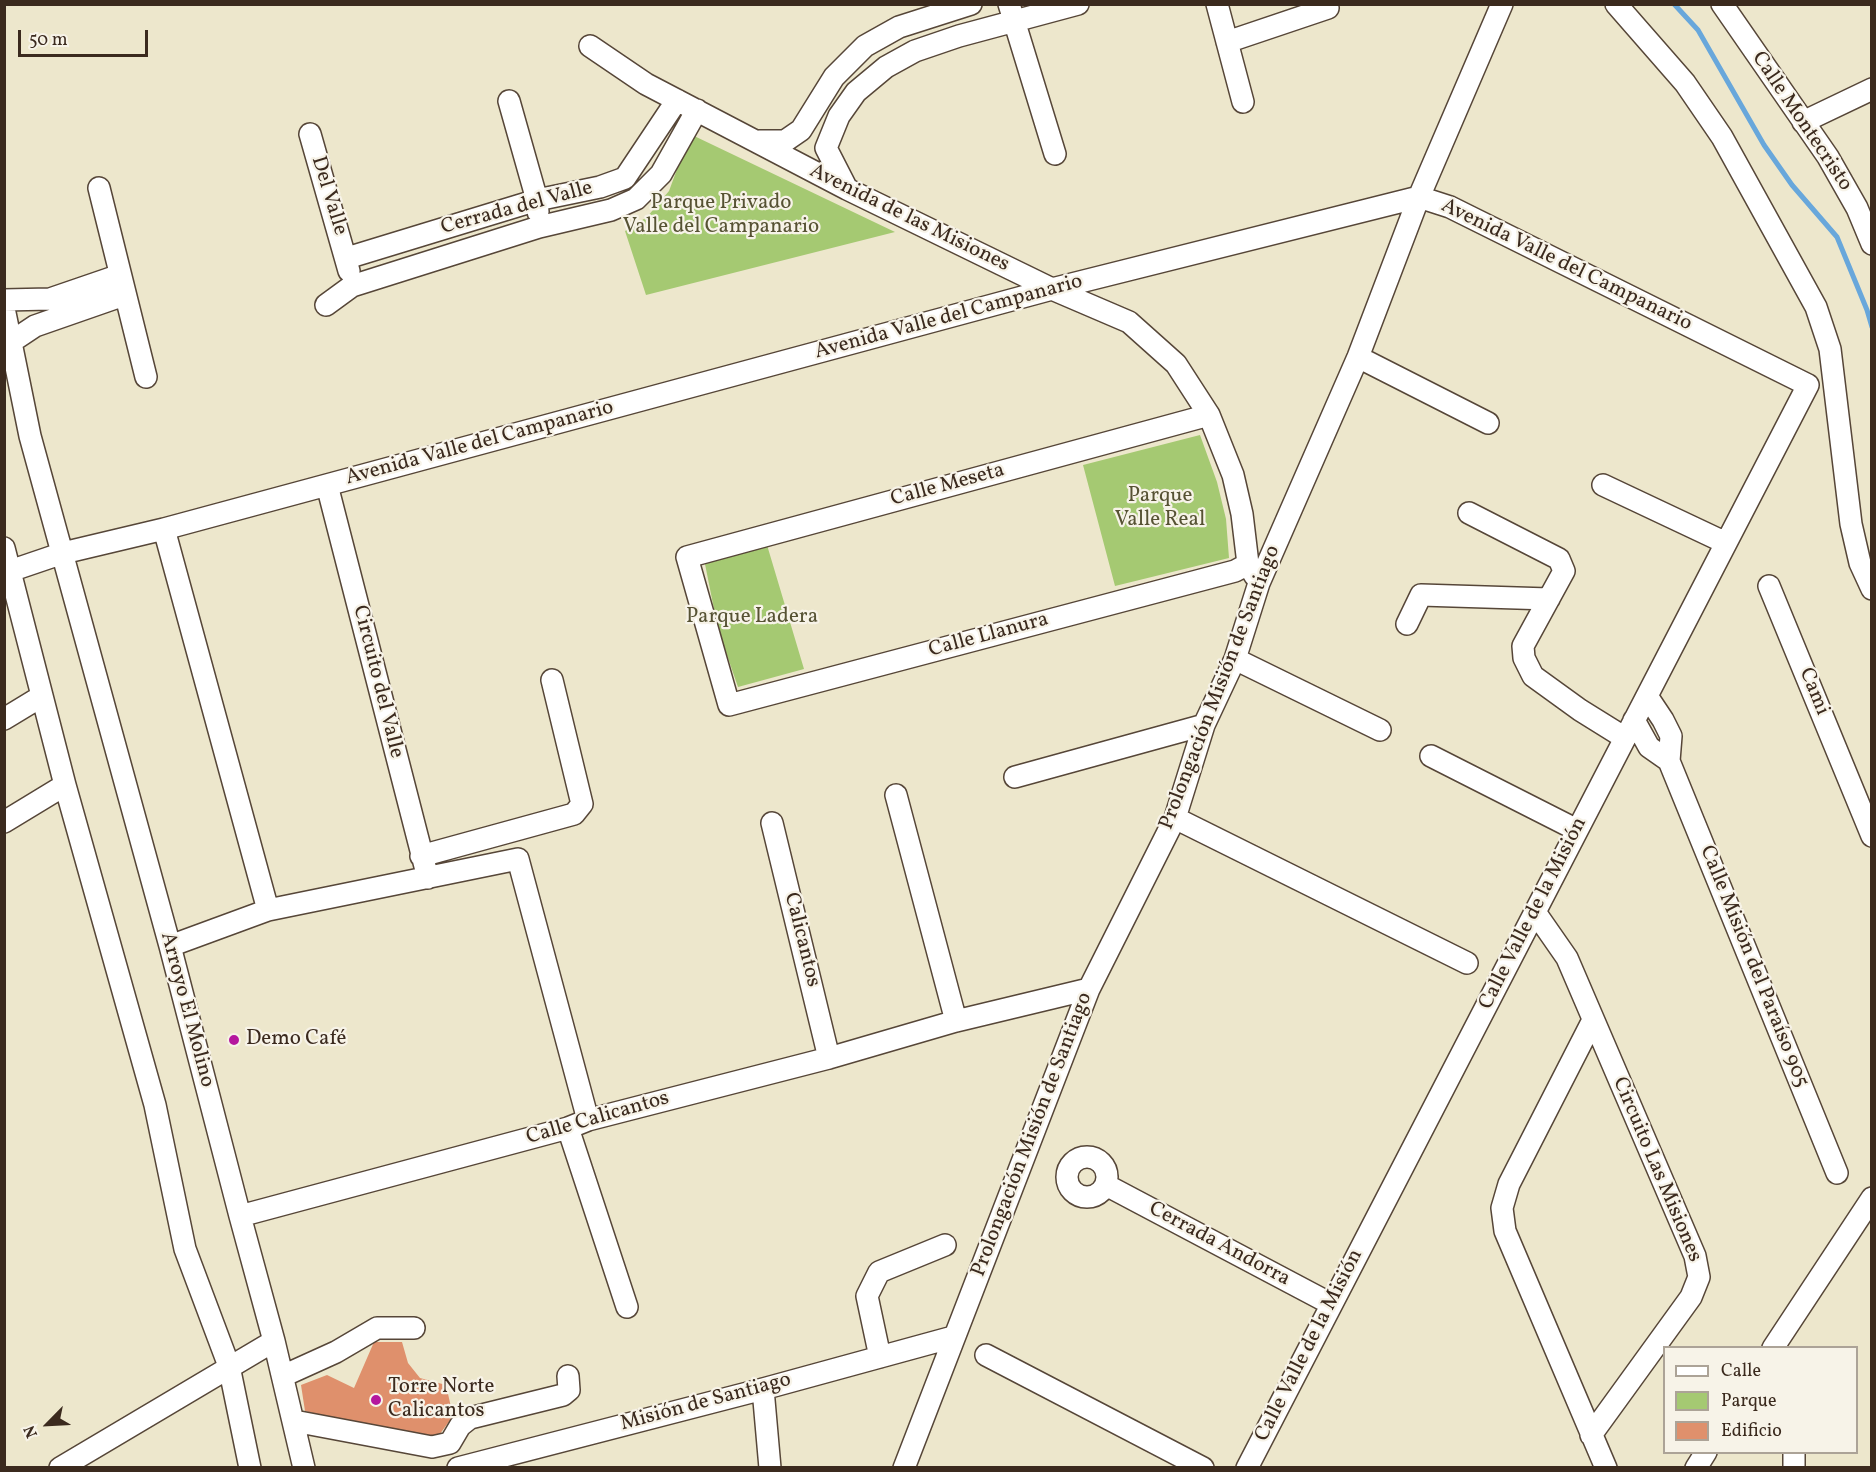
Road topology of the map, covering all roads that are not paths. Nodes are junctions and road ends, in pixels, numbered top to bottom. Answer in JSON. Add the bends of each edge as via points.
{"nodes":[{"id":1,"x":971,"y":4,"type":"edge"},
{"id":2,"x":1078,"y":4,"type":"edge"},
{"id":3,"x":1217,"y":4,"type":"edge"},
{"id":4,"x":1502,"y":4,"type":"edge"},
{"id":5,"x":1616,"y":4,"type":"edge"},
{"id":6,"x":1722,"y":4,"type":"edge"},
{"id":7,"x":1328,"y":8,"type":"dead end"},
{"id":8,"x":1012,"y":13,"type":"edge"},
{"id":9,"x":1227,"y":42,"type":"junction"},
{"id":10,"x":590,"y":46,"type":"dead end"},
{"id":11,"x":831,"y":80,"type":"junction"},
{"id":12,"x":1872,"y":89,"type":"edge"},
{"id":13,"x":852,"y":98,"type":"junction"},
{"id":14,"x":677,"y":100,"type":"junction"},
{"id":15,"x":508,"y":101,"type":"dead end"},
{"id":16,"x":1243,"y":102,"type":"dead end"},
{"id":17,"x":697,"y":110,"type":"junction"},
{"id":18,"x":1803,"y":122,"type":"junction"},
{"id":19,"x":310,"y":134,"type":"dead end"},
{"id":20,"x":756,"y":141,"type":"junction"},
{"id":21,"x":1055,"y":154,"type":"dead end"},
{"id":22,"x":625,"y":178,"type":"junction"},
{"id":23,"x":99,"y":188,"type":"dead end"},
{"id":24,"x":848,"y":189,"type":"junction"},
{"id":25,"x":1419,"y":197,"type":"junction"},
{"id":26,"x":636,"y":199,"type":"junction"},
{"id":27,"x":537,"y":200,"type":"junction"},
{"id":28,"x":539,"y":227,"type":"junction"},
{"id":29,"x":1872,"y":244,"type":"edge"},
{"id":30,"x":347,"y":258,"type":"junction"},
{"id":31,"x":122,"y":285,"type":"junction"},
{"id":32,"x":352,"y":286,"type":"junction"},
{"id":33,"x":1052,"y":289,"type":"junction"},
{"id":34,"x":4,"y":300,"type":"edge"},
{"id":35,"x":326,"y":305,"type":"dead end"},
{"id":36,"x":4,"y":308,"type":"edge"},
{"id":37,"x":11,"y":342,"type":"junction"},
{"id":38,"x":1358,"y":357,"type":"junction"},
{"id":39,"x":146,"y":377,"type":"dead end"},
{"id":40,"x":1835,"y":382,"type":"junction"},
{"id":41,"x":1808,"y":385,"type":"junction"},
{"id":42,"x":1209,"y":416,"type":"junction"},
{"id":43,"x":1488,"y":423,"type":"dead end"},
{"id":44,"x":327,"y":485,"type":"junction"},
{"id":45,"x":1603,"y":485,"type":"dead end"},
{"id":46,"x":1469,"y":513,"type":"dead end"},
{"id":47,"x":164,"y":529,"type":"junction"},
{"id":48,"x":1726,"y":543,"type":"junction"},
{"id":49,"x":4,"y":548,"type":"edge"},
{"id":50,"x":63,"y":553,"type":"junction"},
{"id":51,"x":1248,"y":564,"type":"junction"},
{"id":52,"x":10,"y":571,"type":"junction"},
{"id":53,"x":1258,"y":583,"type":"junction"},
{"id":54,"x":1769,"y":586,"type":"dead end"},
{"id":55,"x":1872,"y":589,"type":"edge"},
{"id":56,"x":1549,"y":600,"type":"junction"},
{"id":57,"x":1407,"y":624,"type":"dead end"},
{"id":58,"x":1235,"y":659,"type":"junction"},
{"id":59,"x":552,"y":681,"type":"dead end"},
{"id":60,"x":42,"y":696,"type":"junction"},
{"id":61,"x":1647,"y":696,"type":"junction"},
{"id":62,"x":729,"y":705,"type":"joint"},
{"id":63,"x":4,"y":719,"type":"edge"},
{"id":64,"x":1204,"y":725,"type":"junction"},
{"id":65,"x":1630,"y":729,"type":"junction"},
{"id":66,"x":1380,"y":730,"type":"dead end"},
{"id":67,"x":1431,"y":756,"type":"dead end"},
{"id":68,"x":1669,"y":761,"type":"junction"},
{"id":69,"x":1015,"y":777,"type":"dead end"},
{"id":70,"x":64,"y":785,"type":"junction"},
{"id":71,"x":896,"y":795,"type":"dead end"},
{"id":72,"x":1864,"y":796,"type":"edge"},
{"id":73,"x":1175,"y":818,"type":"junction"},
{"id":74,"x":4,"y":822,"type":"edge"},
{"id":75,"x":772,"y":823,"type":"dead end"},
{"id":76,"x":1870,"y":826,"type":"edge"},
{"id":77,"x":1577,"y":830,"type":"junction"},
{"id":78,"x":421,"y":856,"type":"junction"},
{"id":79,"x":428,"y":878,"type":"junction"},
{"id":80,"x":1539,"y":905,"type":"junction"},
{"id":81,"x":268,"y":910,"type":"junction"},
{"id":82,"x":170,"y":946,"type":"junction"},
{"id":83,"x":1467,"y":963,"type":"dead end"},
{"id":84,"x":1089,"y":989,"type":"junction"},
{"id":85,"x":1593,"y":1020,"type":"junction"},
{"id":86,"x":956,"y":1021,"type":"junction"},
{"id":87,"x":829,"y":1058,"type":"junction"},
{"id":88,"x":578,"y":1124,"type":"junction"},
{"id":89,"x":1837,"y":1173,"type":"dead end"},
{"id":90,"x":1106,"y":1185,"type":"dead end"},
{"id":91,"x":1872,"y":1198,"type":"edge"},
{"id":92,"x":240,"y":1216,"type":"junction"},
{"id":93,"x":1863,"y":1231,"type":"edge"},
{"id":94,"x":945,"y":1245,"type":"dead end"},
{"id":95,"x":1332,"y":1304,"type":"junction"},
{"id":96,"x":627,"y":1307,"type":"dead end"},
{"id":97,"x":414,"y":1328,"type":"dead end"},
{"id":98,"x":953,"y":1337,"type":"junction"},
{"id":99,"x":274,"y":1341,"type":"junction"},
{"id":100,"x":1774,"y":1346,"type":"edge"},
{"id":101,"x":986,"y":1355,"type":"dead end"},
{"id":102,"x":880,"y":1357,"type":"junction"},
{"id":103,"x":230,"y":1366,"type":"junction"},
{"id":104,"x":283,"y":1376,"type":"junction"},
{"id":105,"x":568,"y":1376,"type":"dead end"},
{"id":106,"x":763,"y":1389,"type":"junction"},
{"id":107,"x":294,"y":1421,"type":"junction"},
{"id":108,"x":1591,"y":1435,"type":"junction"},
{"id":109,"x":1705,"y":1454,"type":"edge"},
{"id":110,"x":60,"y":1467,"type":"edge"},
{"id":111,"x":250,"y":1467,"type":"edge"},
{"id":112,"x":304,"y":1467,"type":"edge"},
{"id":113,"x":459,"y":1467,"type":"edge"},
{"id":114,"x":770,"y":1467,"type":"edge"},
{"id":115,"x":903,"y":1467,"type":"edge"},
{"id":116,"x":1203,"y":1467,"type":"edge"},
{"id":117,"x":1247,"y":1467,"type":"edge"},
{"id":118,"x":1606,"y":1467,"type":"edge"},
{"id":119,"x":1696,"y":1467,"type":"edge"}],
"edges":[{"from":1,"to":11,"type":"street","via":[[900,27],[865,46]]},
{"from":2,"to":8,"type":"street"},
{"from":3,"to":9,"type":"street"},
{"from":4,"to":25,"type":"street","name":"Prolongación Misión de Santiago"},
{"from":5,"to":40,"type":"street","via":[[1685,83],[1722,137],[1816,307],[1830,349]]},
{"from":6,"to":18,"type":"street","name":"Calle Montecristo"},
{"from":7,"to":9,"type":"street"},
{"from":8,"to":13,"type":"street","via":[[915,51],[886,67]]},
{"from":8,"to":21,"type":"street"},
{"from":9,"to":16,"type":"street"},
{"from":10,"to":14,"type":"street","name":"Avenida de las Misiones"},
{"from":11,"to":13,"type":"street"},
{"from":11,"to":20,"type":"street","via":[[801,130],[785,141]]},
{"from":12,"to":18,"type":"street"},
{"from":13,"to":24,"type":"street","via":[[839,116],[826,148]]},
{"from":14,"to":17,"type":"street","name":"Avenida de las Misiones"},
{"from":14,"to":22,"type":"street"},
{"from":15,"to":27,"type":"street"},
{"from":17,"to":20,"type":"street","name":"Avenida de las Misiones"},
{"from":17,"to":26,"type":"street","name":"Cerrada del Valle","via":[[661,174]]},
{"from":18,"to":29,"type":"street","name":"Calle Montecristo","via":[[1842,180]]},
{"from":19,"to":30,"type":"street","name":"Del Valle"},
{"from":20,"to":24,"type":"street","name":"Avenida de las Misiones"},
{"from":22,"to":26,"type":"street"},
{"from":22,"to":27,"type":"street","name":"Cerrada del Valle"},
{"from":23,"to":31,"type":"street"},
{"from":24,"to":33,"type":"street","name":"Avenida de las Misiones"},
{"from":25,"to":33,"type":"street","name":"Avenida Valle del Campanario"},
{"from":25,"to":38,"type":"street","name":"Prolongación Misión de Santiago"},
{"from":25,"to":41,"type":"street","name":"Avenida Valle del Campanario","via":[[1450,207]]},
{"from":26,"to":28,"type":"street","name":"Cerrada del Valle","via":[[611,210]]},
{"from":27,"to":28,"type":"street"},
{"from":27,"to":30,"type":"street","name":"Cerrada del Valle"},
{"from":28,"to":32,"type":"street","name":"Cerrada del Valle"},
{"from":30,"to":32,"type":"street"},
{"from":31,"to":34,"type":"street","via":[[50,299]]},
{"from":31,"to":37,"type":"street","via":[[35,326]]},
{"from":31,"to":39,"type":"street"},
{"from":32,"to":35,"type":"street","name":"Cerrada del Valle"},
{"from":33,"to":42,"type":"street","name":"Avenida de las Misiones","via":[[1129,322],[1176,364]]},
{"from":33,"to":44,"type":"street","name":"Avenida Valle del Campanario"},
{"from":36,"to":37,"type":"street","name":"Arroyo El Molino"},
{"from":37,"to":50,"type":"street","name":"Arroyo El Molino","via":[[30,436]]},
{"from":38,"to":43,"type":"street"},
{"from":38,"to":53,"type":"street","name":"Prolongación Misión de Santiago"},
{"from":40,"to":41,"type":"street"},
{"from":40,"to":55,"type":"street","via":[[1851,524],[1860,563]]},
{"from":41,"to":48,"type":"street","name":"Calle Valle de la Misión"},
{"from":42,"to":51,"type":"street","name":"Avenida de las Misiones","via":[[1233,475]]},
{"from":42,"to":62,"type":"street","name":"Calle Meseta","via":[[687,556]]},
{"from":44,"to":47,"type":"street","name":"Avenida Valle del Campanario"},
{"from":44,"to":78,"type":"street","name":"Circuito del Valle"},
{"from":45,"to":48,"type":"street"},
{"from":46,"to":56,"type":"street","via":[[1558,559],[1564,571]]},
{"from":47,"to":50,"type":"street","name":"Avenida Valle del Campanario"},
{"from":47,"to":81,"type":"street"},
{"from":48,"to":61,"type":"street","name":"Calle Valle de la Misión"},
{"from":49,"to":52,"type":"street"},
{"from":50,"to":52,"type":"street"},
{"from":50,"to":82,"type":"street","name":"Arroyo El Molino"},
{"from":51,"to":53,"type":"street","name":"Avenida de las Misiones"},
{"from":51,"to":62,"type":"street","name":"Calle Llanura","via":[[1235,571]]},
{"from":52,"to":60,"type":"street"},
{"from":53,"to":58,"type":"street","name":"Prolongación Misión de Santiago"},
{"from":54,"to":72,"type":"street","name":"Cami"},
{"from":56,"to":57,"type":"street","via":[[1421,596]]},
{"from":56,"to":65,"type":"street","via":[[1523,646],[1533,676],[1580,710]]},
{"from":58,"to":64,"type":"street","name":"Prolongación Misión de Santiago"},
{"from":58,"to":66,"type":"street"},
{"from":59,"to":78,"type":"street","via":[[582,804],[574,814]]},
{"from":60,"to":63,"type":"street"},
{"from":60,"to":70,"type":"street"},
{"from":61,"to":65,"type":"street","name":"Calle Valle de la Misión"},
{"from":61,"to":68,"type":"street","via":[[1671,736]]},
{"from":64,"to":69,"type":"street"},
{"from":64,"to":73,"type":"street","name":"Prolongación Misión de Santiago"},
{"from":65,"to":68,"type":"street"},
{"from":65,"to":77,"type":"street","name":"Calle Valle de la Misión"},
{"from":67,"to":77,"type":"street"},
{"from":68,"to":89,"type":"street","name":"Calle Misión del Paraíso 905"},
{"from":70,"to":74,"type":"street"},
{"from":70,"to":103,"type":"street","via":[[155,1105],[185,1249]]},
{"from":71,"to":86,"type":"street"},
{"from":72,"to":76,"type":"street","name":"Cami"},
{"from":73,"to":83,"type":"street"},
{"from":73,"to":84,"type":"street","name":"Prolongación Misión de Santiago"},
{"from":75,"to":87,"type":"street","name":"Calicantos"},
{"from":77,"to":80,"type":"street","name":"Calle Valle de la Misión"},
{"from":78,"to":79,"type":"street","name":"Circuito del Valle"},
{"from":79,"to":81,"type":"street"},
{"from":79,"to":88,"type":"street","via":[[518,859]]},
{"from":80,"to":85,"type":"street","name":"Circuito Las Misiones","via":[[1566,938],[1567,958]]},
{"from":80,"to":95,"type":"street","name":"Calle Valle de la Misión"},
{"from":81,"to":82,"type":"street"},
{"from":82,"to":92,"type":"street","name":"Arroyo El Molino"},
{"from":84,"to":86,"type":"street","name":"Calle Calicantos"},
{"from":84,"to":98,"type":"street","name":"Prolongación Misión de Santiago"},
{"from":85,"to":108,"type":"street","via":[[1509,1184],[1502,1208],[1505,1231]]},
{"from":85,"to":108,"type":"street","name":"Circuito Las Misiones","via":[[1695,1256],[1700,1277],[1691,1297]]},
{"from":86,"to":87,"type":"street","name":"Calle Calicantos"},
{"from":87,"to":88,"type":"street","name":"Calle Calicantos"},
{"from":88,"to":92,"type":"street","name":"Calle Calicantos"},
{"from":88,"to":96,"type":"street"},
{"from":90,"to":95,"type":"street","name":"Cerrada Andorra"},
{"from":91,"to":93,"type":"street"},
{"from":92,"to":99,"type":"street","name":"Arroyo El Molino"},
{"from":93,"to":100,"type":"street"},
{"from":94,"to":102,"type":"street","via":[[879,1272],[867,1296]]},
{"from":95,"to":117,"type":"street","name":"Calle Valle de la Misión"},
{"from":97,"to":104,"type":"street","via":[[377,1328]]},
{"from":98,"to":102,"type":"street","name":"Misión de Santiago"},
{"from":98,"to":115,"type":"street","name":"Prolongación Misión de Santiago"},
{"from":99,"to":103,"type":"street"},
{"from":99,"to":104,"type":"street","name":"Arroyo El Molino"},
{"from":101,"to":116,"type":"street"},
{"from":102,"to":106,"type":"street","name":"Misión de Santiago"},
{"from":103,"to":110,"type":"street"},
{"from":103,"to":111,"type":"street"},
{"from":104,"to":107,"type":"street","name":"Arroyo El Molino"},
{"from":105,"to":107,"type":"street","via":[[569,1390],[563,1395],[470,1418],[450,1443],[432,1447]]},
{"from":106,"to":113,"type":"street","name":"Misión de Santiago"},
{"from":106,"to":114,"type":"street"},
{"from":107,"to":112,"type":"street","name":"Arroyo El Molino"},
{"from":108,"to":118,"type":"street"},
{"from":109,"to":119,"type":"street"}]}
